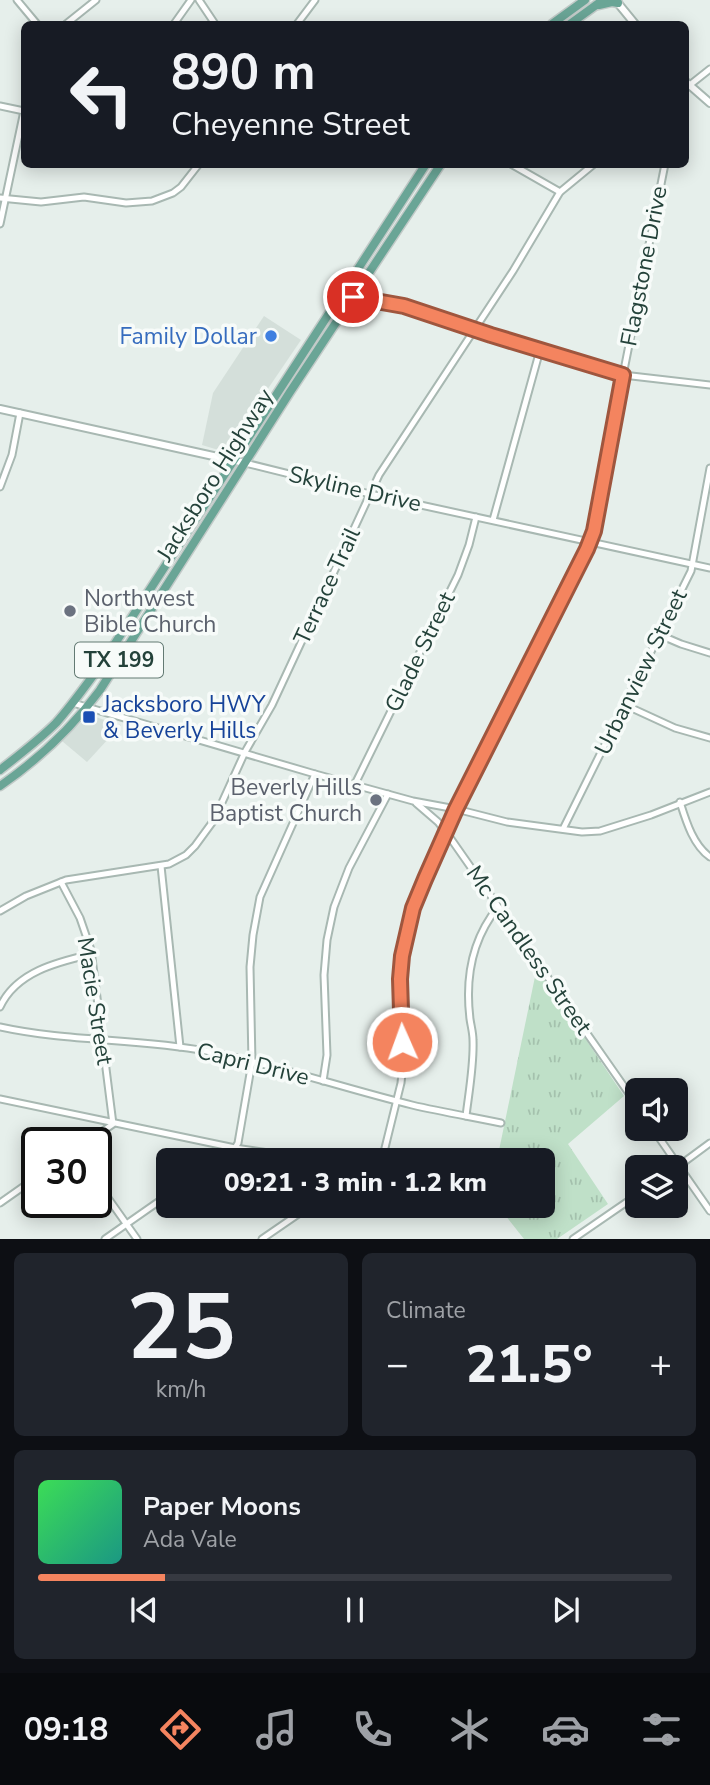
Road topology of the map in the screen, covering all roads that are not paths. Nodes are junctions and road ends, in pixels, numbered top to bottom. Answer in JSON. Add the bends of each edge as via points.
{"nodes":[{"id":1,"x":17,"y":0,"type":"edge"},
{"id":2,"x":96,"y":0,"type":"edge"},
{"id":3,"x":191,"y":0,"type":"edge"},
{"id":4,"x":200,"y":0,"type":"edge"},
{"id":5,"x":315,"y":0,"type":"edge"},
{"id":6,"x":585,"y":0,"type":"edge"},
{"id":7,"x":617,"y":2,"type":"edge"},
{"id":8,"x":599,"y":3,"type":"edge"},
{"id":9,"x":34,"y":21,"type":"edge"},
{"id":10,"x":70,"y":21,"type":"edge"},
{"id":11,"x":176,"y":21,"type":"edge"},
{"id":12,"x":213,"y":21,"type":"edge"},
{"id":13,"x":299,"y":21,"type":"edge"},
{"id":14,"x":556,"y":21,"type":"edge"},
{"id":15,"x":574,"y":21,"type":"edge"},
{"id":16,"x":633,"y":21,"type":"edge"},
{"id":17,"x":710,"y":69,"type":"edge"},
{"id":18,"x":689,"y":84,"type":"edge"},
{"id":19,"x":689,"y":87,"type":"edge"},
{"id":20,"x":710,"y":103,"type":"edge"},
{"id":21,"x":0,"y":106,"type":"edge"},
{"id":22,"x":21,"y":110,"type":"edge"},
{"id":23,"x":21,"y":124,"type":"edge"},
{"id":24,"x":196,"y":168,"type":"edge"},
{"id":25,"x":423,"y":168,"type":"edge"},
{"id":26,"x":438,"y":168,"type":"edge"},
{"id":27,"x":518,"y":168,"type":"edge"},
{"id":28,"x":588,"y":168,"type":"edge"},
{"id":29,"x":664,"y":168,"type":"edge"},
{"id":30,"x":559,"y":192,"type":"junction"},
{"id":31,"x":3,"y":199,"type":"edge"},
{"id":32,"x":389,"y":222,"type":"junction"},
{"id":33,"x":0,"y":224,"type":"edge"},
{"id":34,"x":398,"y":228,"type":"junction"},
{"id":35,"x":341,"y":296,"type":"junction"},
{"id":36,"x":353,"y":297,"type":"junction"},
{"id":37,"x":475,"y":329,"type":"junction"},
{"id":38,"x":540,"y":350,"type":"junction"},
{"id":39,"x":623,"y":375,"type":"junction"},
{"id":40,"x":710,"y":385,"type":"edge"},
{"id":41,"x":0,"y":409,"type":"edge"},
{"id":42,"x":20,"y":413,"type":"junction"},
{"id":43,"x":233,"y":460,"type":"junction"},
{"id":44,"x":245,"y":463,"type":"junction"},
{"id":45,"x":710,"y":468,"type":"edge"},
{"id":46,"x":0,"y":487,"type":"edge"},
{"id":47,"x":370,"y":494,"type":"junction"},
{"id":48,"x":476,"y":517,"type":"junction"},
{"id":49,"x":493,"y":520,"type":"junction"},
{"id":50,"x":590,"y":541,"type":"junction"},
{"id":51,"x":693,"y":564,"type":"junction"},
{"id":52,"x":710,"y":568,"type":"edge"},
{"id":53,"x":152,"y":585,"type":"junction"},
{"id":54,"x":163,"y":593,"type":"junction"},
{"id":55,"x":660,"y":635,"type":"junction"},
{"id":56,"x":710,"y":653,"type":"edge"},
{"id":57,"x":73,"y":703,"type":"junction"},
{"id":58,"x":625,"y":705,"type":"junction"},
{"id":59,"x":87,"y":708,"type":"junction"},
{"id":60,"x":710,"y":738,"type":"edge"},
{"id":61,"x":245,"y":752,"type":"junction"},
{"id":62,"x":0,"y":770,"type":"edge"},
{"id":63,"x":315,"y":774,"type":"junction"},
{"id":64,"x":355,"y":784,"type":"junction"},
{"id":65,"x":0,"y":786,"type":"edge"},
{"id":66,"x":710,"y":792,"type":"edge"},
{"id":67,"x":388,"y":794,"type":"junction"},
{"id":68,"x":413,"y":801,"type":"junction"},
{"id":69,"x":681,"y":802,"type":"junction"},
{"id":70,"x":456,"y":809,"type":"junction"},
{"id":71,"x":563,"y":829,"type":"junction"},
{"id":72,"x":446,"y":832,"type":"junction"},
{"id":73,"x":710,"y":857,"type":"edge"},
{"id":74,"x":161,"y":866,"type":"junction"},
{"id":75,"x":61,"y":882,"type":"junction"},
{"id":76,"x":498,"y":907,"type":"junction"},
{"id":77,"x":0,"y":911,"type":"edge"},
{"id":78,"x":92,"y":954,"type":"junction"},
{"id":79,"x":0,"y":1007,"type":"edge"},
{"id":80,"x":0,"y":1027,"type":"edge"},
{"id":81,"x":102,"y":1039,"type":"junction"},
{"id":82,"x":180,"y":1047,"type":"junction"},
{"id":83,"x":251,"y":1062,"type":"junction"},
{"id":84,"x":323,"y":1081,"type":"junction"},
{"id":85,"x":625,"y":1088,"type":"edge"},
{"id":86,"x":0,"y":1099,"type":"edge"},
{"id":87,"x":398,"y":1101,"type":"junction"},
{"id":88,"x":466,"y":1116,"type":"junction"},
{"id":89,"x":501,"y":1123,"type":"dead end"},
{"id":90,"x":113,"y":1124,"type":"junction"},
{"id":91,"x":109,"y":1127,"type":"edge"},
{"id":92,"x":710,"y":1143,"type":"edge"},
{"id":93,"x":235,"y":1148,"type":"joint"},
{"id":94,"x":385,"y":1148,"type":"edge"},
{"id":95,"x":688,"y":1159,"type":"edge"},
{"id":96,"x":688,"y":1182,"type":"edge"},
{"id":97,"x":21,"y":1188,"type":"edge"},
{"id":98,"x":0,"y":1203,"type":"edge"},
{"id":99,"x":112,"y":1203,"type":"edge"},
{"id":100,"x":156,"y":1203,"type":"edge"},
{"id":101,"x":625,"y":1203,"type":"edge"},
{"id":102,"x":710,"y":1211,"type":"edge"},
{"id":103,"x":293,"y":1218,"type":"edge"},
{"id":104,"x":127,"y":1224,"type":"junction"},
{"id":105,"x":105,"y":1239,"type":"edge"},
{"id":106,"x":137,"y":1239,"type":"edge"},
{"id":107,"x":262,"y":1239,"type":"edge"},
{"id":108,"x":573,"y":1239,"type":"edge"}],
"edges":[{"from":1,"to":9,"type":"street"},
{"from":2,"to":10,"type":"street"},
{"from":3,"to":11,"type":"street"},
{"from":4,"to":12,"type":"street"},
{"from":5,"to":13,"type":"street"},
{"from":6,"to":14,"type":"main road"},
{"from":7,"to":8,"type":"main road"},
{"from":7,"to":16,"type":"street"},
{"from":8,"to":15,"type":"main road"},
{"from":17,"to":18,"type":"street"},
{"from":19,"to":20,"type":"street"},
{"from":21,"to":22,"type":"street"},
{"from":23,"to":31,"type":"street"},
{"from":24,"to":31,"type":"street","via":[[181,187],[152,201]]},
{"from":25,"to":32,"type":"main road","name":"Jacksboro Highway","number":"TX 199"},
{"from":26,"to":34,"type":"main road","name":"Jacksboro Highway","number":"TX 199"},
{"from":27,"to":30,"type":"street"},
{"from":28,"to":30,"type":"street","name":"Terrace Trail"},
{"from":29,"to":39,"type":"street","name":"Flagstone Drive"},
{"from":30,"to":37,"type":"street","name":"Terrace Trail"},
{"from":31,"to":33,"type":"street"},
{"from":32,"to":34,"type":"main road"},
{"from":32,"to":35,"type":"main road","name":"Jacksboro Highway","number":"TX 199"},
{"from":34,"to":36,"type":"main road","name":"Jacksboro Highway","number":"TX 199"},
{"from":35,"to":36,"type":"street"},
{"from":35,"to":43,"type":"main road","name":"Jacksboro Highway","number":"TX 199"},
{"from":36,"to":37,"type":"street","via":[[404,306]]},
{"from":36,"to":44,"type":"main road","name":"Jacksboro Highway","number":"TX 199"},
{"from":37,"to":38,"type":"street"},
{"from":37,"to":47,"type":"street","name":"Terrace Trail"},
{"from":38,"to":39,"type":"street"},
{"from":38,"to":49,"type":"street"},
{"from":39,"to":40,"type":"street"},
{"from":39,"to":50,"type":"street","name":"Flagstone Drive"},
{"from":41,"to":42,"type":"street","name":"Skyline Drive"},
{"from":42,"to":43,"type":"street","name":"Skyline Drive"},
{"from":42,"to":46,"type":"street"},
{"from":43,"to":44,"type":"street","name":"Skyline Drive"},
{"from":43,"to":53,"type":"main road","name":"Jacksboro Highway","number":"TX 199"},
{"from":44,"to":47,"type":"street","name":"Skyline Drive"},
{"from":44,"to":54,"type":"main road","name":"Jacksboro Highway","number":"TX 199"},
{"from":45,"to":51,"type":"street","name":"Urbanview Street"},
{"from":47,"to":48,"type":"street","name":"Skyline Drive"},
{"from":47,"to":61,"type":"street","name":"Terrace Trail","via":[[272,705]]},
{"from":48,"to":49,"type":"street","name":"Skyline Drive"},
{"from":48,"to":64,"type":"street","name":"Glade Street","via":[[458,575]]},
{"from":49,"to":50,"type":"street","name":"Skyline Drive"},
{"from":50,"to":51,"type":"street","name":"Skyline Drive"},
{"from":50,"to":70,"type":"street","name":"Flagstone Drive"},
{"from":51,"to":52,"type":"street","name":"Skyline Drive"},
{"from":51,"to":55,"type":"street","name":"Urbanview Street"},
{"from":53,"to":54,"type":"main road"},
{"from":53,"to":57,"type":"main road","name":"Jacksboro Highway","number":"TX 199"},
{"from":54,"to":59,"type":"main road","name":"Jacksboro Highway","number":"TX 199"},
{"from":55,"to":56,"type":"street"},
{"from":55,"to":58,"type":"street","name":"Urbanview Street"},
{"from":57,"to":59,"type":"street"},
{"from":57,"to":62,"type":"main road","name":"Jacksboro Highway","number":"TX 199","via":[[38,740]]},
{"from":58,"to":60,"type":"street"},
{"from":58,"to":71,"type":"street","name":"Urbanview Street"},
{"from":59,"to":61,"type":"street"},
{"from":59,"to":65,"type":"main road","name":"Jacksboro Highway","number":"TX 199","via":[[63,735]]},
{"from":61,"to":63,"type":"street"},
{"from":61,"to":74,"type":"street","name":"Terrace Trail","via":[[208,829],[186,855]]},
{"from":63,"to":64,"type":"street"},
{"from":63,"to":83,"type":"street","via":[[260,897],[250,967]]},
{"from":64,"to":67,"type":"street"},
{"from":66,"to":69,"type":"street"},
{"from":67,"to":68,"type":"street"},
{"from":67,"to":84,"type":"street","via":[[334,907],[324,975],[327,1055]]},
{"from":68,"to":70,"type":"street"},
{"from":68,"to":72,"type":"street","name":"Mc Candless Street"},
{"from":69,"to":71,"type":"street","via":[[600,831]]},
{"from":69,"to":73,"type":"street","via":[[699,847]]},
{"from":70,"to":71,"type":"street"},
{"from":70,"to":72,"type":"street","name":"Flagstone Drive"},
{"from":72,"to":76,"type":"street","name":"Mc Candless Street"},
{"from":72,"to":87,"type":"street","name":"Flagstone Drive","via":[[413,908],[402,956],[403,1063]]},
{"from":74,"to":75,"type":"street","name":"Terrace Trail"},
{"from":74,"to":82,"type":"street"},
{"from":75,"to":77,"type":"street","name":"Terrace Trail"},
{"from":75,"to":78,"type":"street","name":"Macie Street"},
{"from":76,"to":85,"type":"street","name":"Mc Candless Street"},
{"from":76,"to":88,"type":"street","via":[[485,925],[469,972],[473,1042]]},
{"from":78,"to":79,"type":"street","via":[[32,973],[10,991]]},
{"from":78,"to":81,"type":"street","name":"Macie Street"},
{"from":80,"to":81,"type":"street","name":"Capri Drive"},
{"from":81,"to":82,"type":"street","name":"Capri Drive"},
{"from":81,"to":90,"type":"street","name":"Macie Street"},
{"from":82,"to":83,"type":"street","name":"Capri Drive"},
{"from":83,"to":84,"type":"street","name":"Capri Drive"},
{"from":83,"to":93,"type":"street","via":[[241,1136]]},
{"from":84,"to":87,"type":"street","name":"Capri Drive"},
{"from":86,"to":90,"type":"street"},
{"from":87,"to":88,"type":"street","name":"Capri Drive"},
{"from":87,"to":94,"type":"street","name":"Flagstone Drive"},
{"from":88,"to":89,"type":"street","name":"Capri Drive"},
{"from":90,"to":91,"type":"street"},
{"from":90,"to":93,"type":"street"},
{"from":92,"to":95,"type":"street"},
{"from":96,"to":102,"type":"street"},
{"from":97,"to":98,"type":"street"},
{"from":99,"to":104,"type":"street"},
{"from":100,"to":104,"type":"street"},
{"from":101,"to":108,"type":"street"},
{"from":103,"to":107,"type":"street"},
{"from":104,"to":105,"type":"street"},
{"from":104,"to":106,"type":"street"}]}
